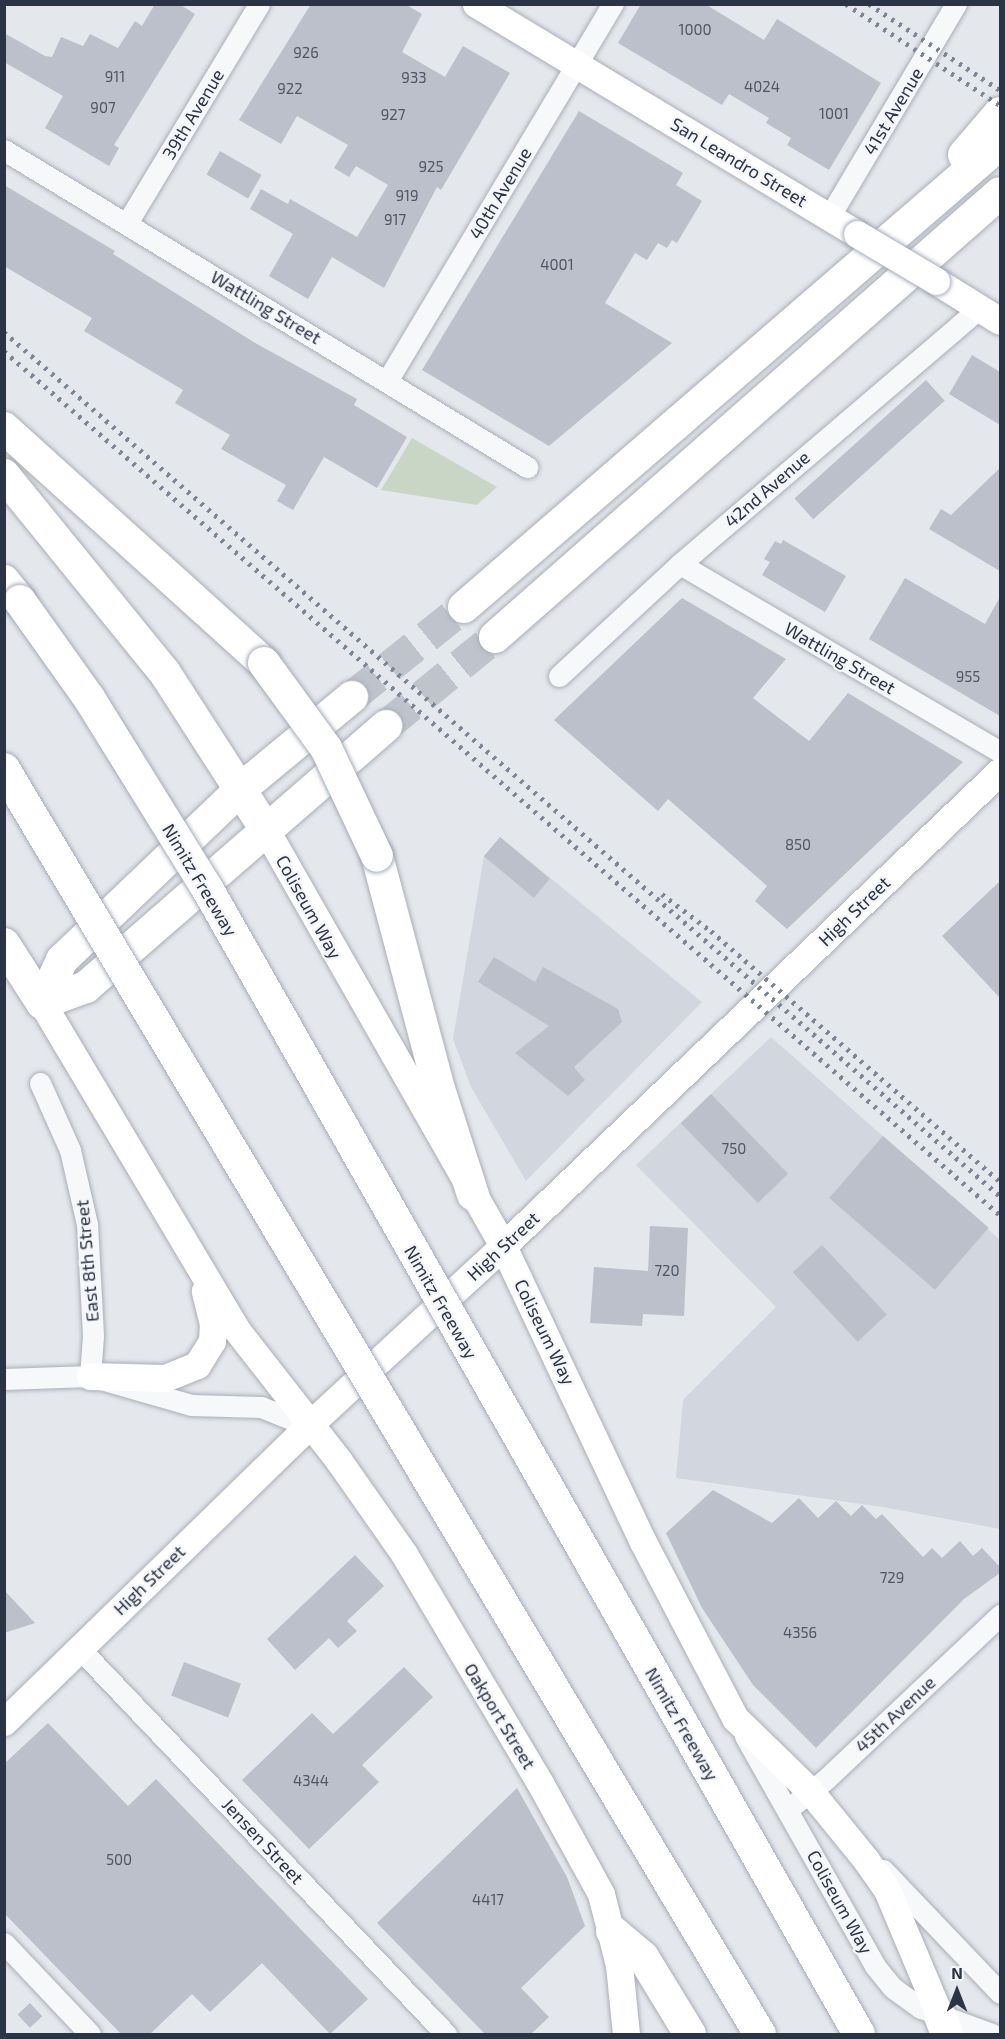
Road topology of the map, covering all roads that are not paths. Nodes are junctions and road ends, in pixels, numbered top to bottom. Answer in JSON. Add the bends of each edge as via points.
{"nodes":[{"id":1,"x":259,"y":4,"type":"edge"},
{"id":2,"x":476,"y":4,"type":"edge"},
{"id":3,"x":613,"y":4,"type":"edge"},
{"id":4,"x":956,"y":4,"type":"edge"},
{"id":5,"x":577,"y":65,"type":"junction"},
{"id":6,"x":1000,"y":113,"type":"edge"},
{"id":7,"x":1000,"y":144,"type":"edge"},
{"id":8,"x":4,"y":150,"type":"edge"},
{"id":9,"x":1000,"y":193,"type":"edge"},
{"id":10,"x":1000,"y":207,"type":"edge"},
{"id":11,"x":829,"y":217,"type":"junction"},
{"id":12,"x":127,"y":223,"type":"junction"},
{"id":13,"x":826,"y":293,"type":"junction"},
{"id":14,"x":990,"y":314,"type":"edge"},
{"id":15,"x":849,"y":326,"type":"junction"},
{"id":16,"x":387,"y":381,"type":"junction"},
{"id":17,"x":4,"y":428,"type":"edge"},
{"id":18,"x":527,"y":466,"type":"dead end"},
{"id":19,"x":4,"y":475,"type":"edge"},
{"id":20,"x":680,"y":564,"type":"junction"},
{"id":21,"x":12,"y":591,"type":"edge"},
{"id":22,"x":464,"y":607,"type":"tunnel mouth"},
{"id":23,"x":495,"y":637,"type":"tunnel mouth"},
{"id":24,"x":560,"y":676,"type":"dead end"},
{"id":25,"x":352,"y":697,"type":"tunnel mouth"},
{"id":26,"x":386,"y":726,"type":"tunnel mouth"},
{"id":27,"x":1000,"y":752,"type":"edge"},
{"id":28,"x":4,"y":769,"type":"edge"},
{"id":29,"x":1000,"y":771,"type":"edge"},
{"id":30,"x":242,"y":788,"type":"junction"},
{"id":31,"x":266,"y":830,"type":"junction"},
{"id":32,"x":4,"y":944,"type":"edge"},
{"id":33,"x":42,"y":1003,"type":"junction"},
{"id":34,"x":40,"y":1083,"type":"dead end"},
{"id":35,"x":472,"y":1195,"type":"junction"},
{"id":36,"x":503,"y":1246,"type":"junction"},
{"id":37,"x":195,"y":1258,"type":"junction"},
{"id":38,"x":90,"y":1376,"type":"junction"},
{"id":39,"x":4,"y":1378,"type":"edge"},
{"id":40,"x":308,"y":1426,"type":"junction"},
{"id":41,"x":1000,"y":1615,"type":"edge"},
{"id":42,"x":80,"y":1648,"type":"junction"},
{"id":43,"x":735,"y":1718,"type":"junction"},
{"id":44,"x":4,"y":1722,"type":"edge"},
{"id":45,"x":810,"y":1791,"type":"junction"},
{"id":46,"x":788,"y":1809,"type":"junction"},
{"id":47,"x":844,"y":1829,"type":"junction"},
{"id":48,"x":612,"y":1931,"type":"junction"},
{"id":49,"x":4,"y":1943,"type":"edge"},
{"id":50,"x":1000,"y":1993,"type":"edge"},
{"id":51,"x":943,"y":2025,"type":"edge"},
{"id":52,"x":90,"y":2034,"type":"edge"},
{"id":53,"x":446,"y":2034,"type":"edge"},
{"id":54,"x":626,"y":2034,"type":"edge"},
{"id":55,"x":690,"y":2034,"type":"edge"},
{"id":56,"x":760,"y":2034,"type":"edge"},
{"id":57,"x":859,"y":2034,"type":"edge"},
{"id":58,"x":992,"y":2034,"type":"edge"}],
"edges":[{"from":1,"to":12,"type":"street","name":"39th Avenue"},
{"from":2,"to":5,"type":"main road","name":"San Leandro Street"},
{"from":3,"to":5,"type":"street","name":"40th Avenue"},
{"from":4,"to":11,"type":"street","name":"41st Avenue"},
{"from":5,"to":11,"type":"main road","name":"San Leandro Street"},
{"from":5,"to":16,"type":"street","name":"40th Avenue"},
{"from":6,"to":13,"type":"highway","via":[[960,159]]},
{"from":7,"to":13,"type":"highway"},
{"from":8,"to":12,"type":"street","name":"Wattling Street"},
{"from":9,"to":15,"type":"highway"},
{"from":10,"to":15,"type":"highway"},
{"from":11,"to":14,"type":"main road","name":"San Leandro Street","bridge":true},
{"from":12,"to":16,"type":"street","name":"Wattling Street"},
{"from":13,"to":22,"type":"highway"},
{"from":14,"to":20,"type":"street","name":"42nd Avenue"},
{"from":15,"to":23,"type":"highway"},
{"from":16,"to":18,"type":"street","name":"Wattling Street"},
{"from":17,"to":35,"type":"highway","bridge":true,"via":[[264,663],[326,748],[377,856],[439,1089]]},
{"from":19,"to":30,"type":"highway","via":[[165,673]]},
{"from":20,"to":24,"type":"street","name":"42nd Avenue"},
{"from":20,"to":27,"type":"street","name":"Wattling Street"},
{"from":21,"to":57,"type":"highway","name":"Nimitz Freeway","bridge":true,"via":[[89,698],[208,890]]},
{"from":25,"to":30,"type":"highway"},
{"from":26,"to":31,"type":"highway"},
{"from":28,"to":56,"type":"highway","bridge":true},
{"from":29,"to":36,"type":"main road","name":"High Street"},
{"from":30,"to":31,"type":"highway"},
{"from":30,"to":33,"type":"highway","via":[[62,960]]},
{"from":31,"to":33,"type":"highway","via":[[86,987]]},
{"from":31,"to":35,"type":"main road","name":"Coliseum Way"},
{"from":32,"to":33,"type":"highway"},
{"from":33,"to":37,"type":"main road"},
{"from":34,"to":38,"type":"street","name":"East 8th Street","via":[[70,1150],[87,1224],[93,1336]]},
{"from":35,"to":36,"type":"main road","name":"Coliseum Way"},
{"from":36,"to":40,"type":"main road","name":"High Street"},
{"from":36,"to":43,"type":"main road","name":"Coliseum Way","via":[[643,1542]]},
{"from":37,"to":38,"type":"main road","via":[[213,1324],[212,1341],[197,1365],[181,1375],[165,1378]]},
{"from":37,"to":40,"type":"main road","name":"Oakport Street","via":[[236,1329]]},
{"from":38,"to":39,"type":"street"},
{"from":38,"to":40,"type":"street","via":[[191,1405],[261,1407]]},
{"from":40,"to":42,"type":"main road","name":"High Street"},
{"from":40,"to":48,"type":"main road","name":"Oakport Street","via":[[339,1461],[404,1554],[551,1803],[601,1894]]},
{"from":41,"to":45,"type":"street","name":"45th Avenue"},
{"from":42,"to":44,"type":"main road","name":"High Street"},
{"from":42,"to":53,"type":"street","name":"Jensen Street"},
{"from":43,"to":45,"type":"main road","name":"Coliseum Way"},
{"from":43,"to":46,"type":"street","name":"Coliseum Way"},
{"from":45,"to":46,"type":"street","name":"45th Avenue"},
{"from":45,"to":47,"type":"main road","name":"Coliseum Way"},
{"from":46,"to":51,"type":"street","name":"Coliseum Way","via":[[875,1966],[904,1999]]},
{"from":47,"to":50,"type":"street","name":"Coliseum Way"},
{"from":47,"to":51,"type":"main road","via":[[887,1890]]},
{"from":48,"to":54,"type":"main road","name":"Oakport Street"},
{"from":48,"to":55,"type":"highway","via":[[643,1958]]},
{"from":49,"to":52,"type":"street"},
{"from":51,"to":58,"type":"street","name":"Coliseum Way"}]}
